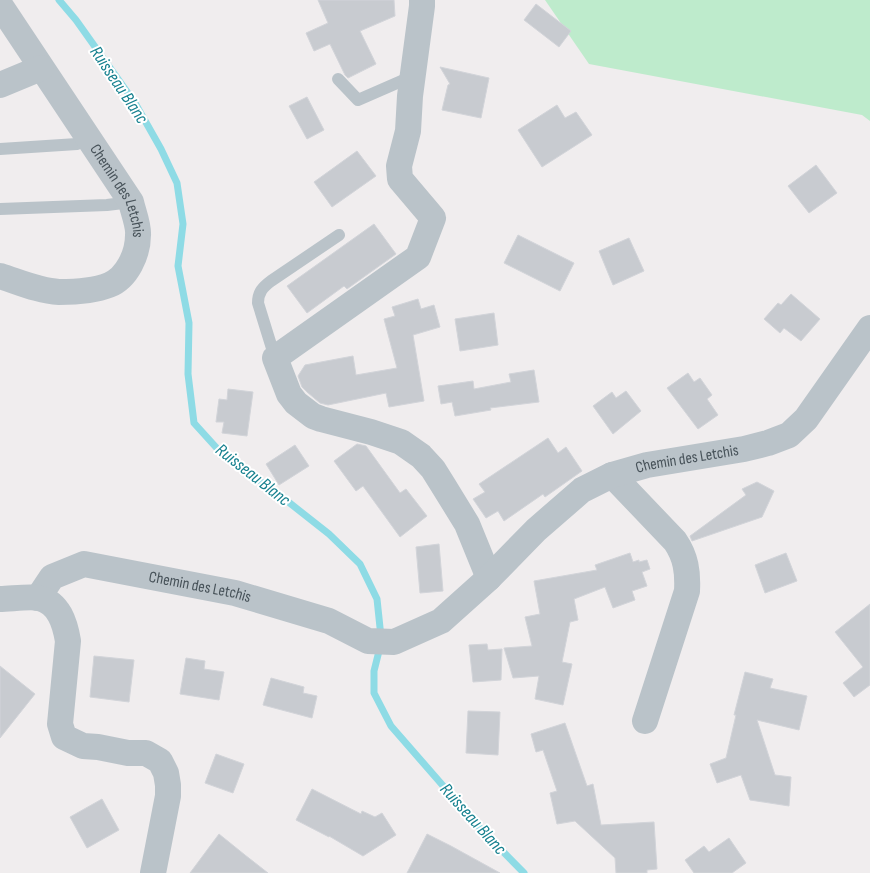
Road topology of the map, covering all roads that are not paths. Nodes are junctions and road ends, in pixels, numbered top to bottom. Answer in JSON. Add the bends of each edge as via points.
{"nodes":[{"id":1,"x":422,"y":0,"type":"edge"},
{"id":2,"x":0,"y":5,"type":"edge"},
{"id":3,"x":41,"y":68,"type":"junction"},
{"id":4,"x":413,"y":76,"type":"junction"},
{"id":5,"x":338,"y":79,"type":"dead end"},
{"id":6,"x":0,"y":85,"type":"edge"},
{"id":7,"x":88,"y":138,"type":"junction"},
{"id":8,"x":0,"y":149,"type":"edge"},
{"id":9,"x":131,"y":202,"type":"junction"},
{"id":10,"x":0,"y":209,"type":"edge"},
{"id":11,"x":339,"y":235,"type":"dead end"},
{"id":12,"x":0,"y":276,"type":"edge"},
{"id":13,"x":870,"y":328,"type":"edge"},
{"id":14,"x":275,"y":358,"type":"junction"},
{"id":15,"x":612,"y":475,"type":"junction"},
{"id":16,"x":489,"y":578,"type":"junction"},
{"id":17,"x":38,"y":598,"type":"junction"},
{"id":18,"x":0,"y":599,"type":"edge"},
{"id":19,"x":645,"y":721,"type":"dead end"},
{"id":20,"x":153,"y":873,"type":"edge"}],
"edges":[{"from":1,"to":4,"type":"street"},
{"from":2,"to":3,"type":"street","name":"Chemin des Letchis"},
{"from":3,"to":6,"type":"street"},
{"from":3,"to":7,"type":"street","name":"Chemin des Letchis"},
{"from":4,"to":5,"type":"lane","via":[[358,100]]},
{"from":4,"to":14,"type":"street","via":[[408,131],[399,166],[400,179],[433,218],[418,257]]},
{"from":7,"to":8,"type":"lane","via":[[77,144]]},
{"from":7,"to":9,"type":"street","name":"Chemin des Letchis"},
{"from":9,"to":10,"type":"lane"},
{"from":9,"to":12,"type":"street","name":"Chemin des Letchis","via":[[139,234],[135,256],[124,274],[110,285],[58,292]]},
{"from":11,"to":14,"type":"lane","via":[[261,290],[258,303]]},
{"from":13,"to":15,"type":"street","name":"Chemin des Letchis","via":[[806,419],[789,435],[744,449],[647,465]]},
{"from":14,"to":16,"type":"street","via":[[289,394],[313,416],[401,442],[421,456],[433,469],[467,524]]},
{"from":15,"to":16,"type":"street","name":"Chemin des Letchis","via":[[582,490],[536,530]]},
{"from":15,"to":19,"type":"street","via":[[675,541],[686,563],[688,576],[687,591]]},
{"from":16,"to":17,"type":"street","name":"Chemin des Letchis","via":[[441,621],[381,641],[329,621],[234,592],[84,564],[52,578]]},
{"from":17,"to":18,"type":"street"},
{"from":17,"to":20,"type":"street","via":[[52,603],[66,628],[68,641],[60,724],[64,737],[83,746],[146,754],[160,761],[166,773],[168,796]]}]}
